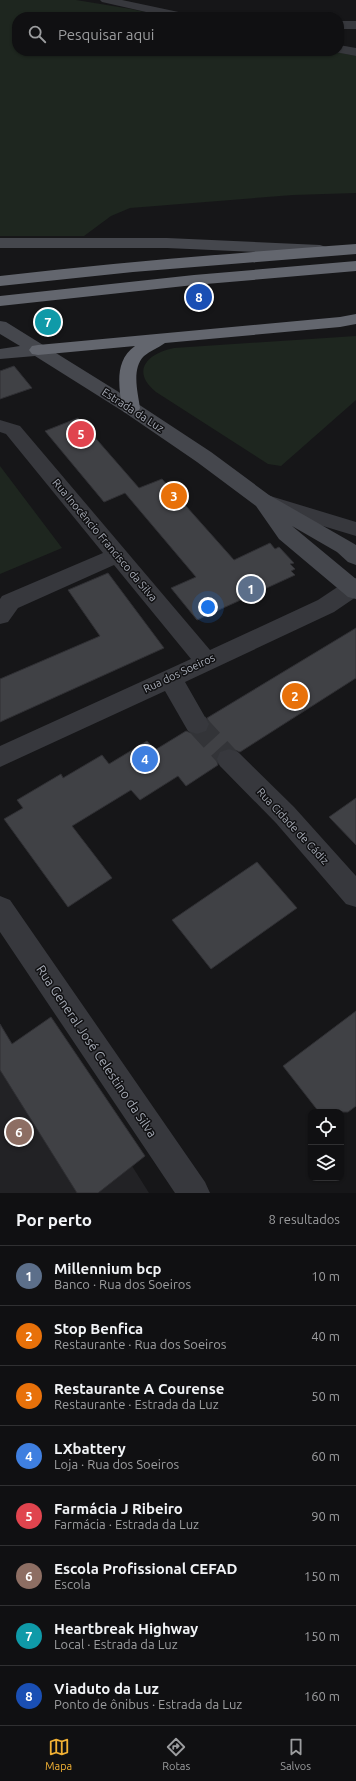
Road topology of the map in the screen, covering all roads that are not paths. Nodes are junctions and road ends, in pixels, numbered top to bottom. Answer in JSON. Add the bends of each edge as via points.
{"nodes":[{"id":1,"x":106,"y":0,"type":"edge"},
{"id":2,"x":161,"y":12,"type":"edge"},
{"id":3,"x":344,"y":25,"type":"edge"},
{"id":4,"x":356,"y":25,"type":"edge"},
{"id":5,"x":344,"y":50,"type":"edge"},
{"id":6,"x":356,"y":52,"type":"edge"},
{"id":7,"x":0,"y":243,"type":"edge"},
{"id":8,"x":356,"y":249,"type":"edge"},
{"id":9,"x":331,"y":251,"type":"junction"},
{"id":10,"x":356,"y":266,"type":"edge"},
{"id":11,"x":324,"y":268,"type":"junction"},
{"id":12,"x":356,"y":279,"type":"edge"},
{"id":13,"x":0,"y":281,"type":"edge"},
{"id":14,"x":0,"y":301,"type":"edge"},
{"id":15,"x":351,"y":321,"type":"edge"},
{"id":16,"x":0,"y":326,"type":"edge"},
{"id":17,"x":164,"y":338,"type":"junction"},
{"id":18,"x":38,"y":350,"type":"junction"},
{"id":19,"x":0,"y":354,"type":"edge"},
{"id":20,"x":131,"y":408,"type":"junction"},
{"id":21,"x":0,"y":426,"type":"edge"},
{"id":22,"x":262,"y":500,"type":"junction"},
{"id":23,"x":356,"y":529,"type":"edge"},
{"id":24,"x":118,"y":555,"type":"junction"},
{"id":25,"x":356,"y":557,"type":"edge"},
{"id":26,"x":355,"y":588,"type":"edge"},
{"id":27,"x":0,"y":616,"type":"edge"},
{"id":28,"x":206,"y":661,"type":"junction"},
{"id":29,"x":170,"y":678,"type":"junction"},
{"id":30,"x":197,"y":724,"type":"tunnel mouth"},
{"id":31,"x":0,"y":757,"type":"edge"},
{"id":32,"x":228,"y":759,"type":"tunnel mouth"},
{"id":33,"x":356,"y":895,"type":"edge"},
{"id":34,"x":0,"y":909,"type":"edge"},
{"id":35,"x":194,"y":1193,"type":"edge"}],
"edges":[{"from":1,"to":2,"type":"street"},
{"from":3,"to":4,"type":"street"},
{"from":5,"to":6,"type":"street"},
{"from":7,"to":9,"type":"main road","via":[[167,243]]},
{"from":8,"to":9,"type":"highway"},
{"from":9,"to":13,"type":"highway","via":[[218,258]]},
{"from":10,"to":11,"type":"highway"},
{"from":11,"to":12,"type":"highway"},
{"from":11,"to":14,"type":"highway"},
{"from":15,"to":17,"type":"highway"},
{"from":16,"to":18,"type":"main road","name":"Estrada da Luz"},
{"from":17,"to":18,"type":"highway"},
{"from":17,"to":20,"type":"highway","via":[[140,350],[130,360],[127,379]]},
{"from":18,"to":19,"type":"main road"},
{"from":18,"to":20,"type":"main road","name":"Estrada da Luz"},
{"from":20,"to":22,"type":"main road","name":"Estrada da Luz"},
{"from":21,"to":24,"type":"street","name":"Rua Inocêncio Francisco da Silva","via":[[13,430]]},
{"from":22,"to":23,"type":"street"},
{"from":22,"to":25,"type":"main road","name":"Estrada da Luz","via":[[344,547]]},
{"from":22,"to":26,"type":"main road","name":"Estrada da Luz","via":[[286,534]]},
{"from":24,"to":27,"type":"street","via":[[10,602]]},
{"from":24,"to":28,"type":"street","name":"Rua Inocêncio Francisco da Silva"},
{"from":26,"to":28,"type":"street","name":"Rua dos Soeiros","via":[[326,606]]},
{"from":28,"to":29,"type":"street","name":"Rua dos Soeiros"},
{"from":29,"to":30,"type":"street"},
{"from":29,"to":31,"type":"street","name":"Rua dos Soeiros"},
{"from":32,"to":33,"type":"street","name":"Rua Cidade de Cádiz","via":[[285,815]]},
{"from":34,"to":35,"type":"street","name":"Rua General José Celestino da Silva"}]}
